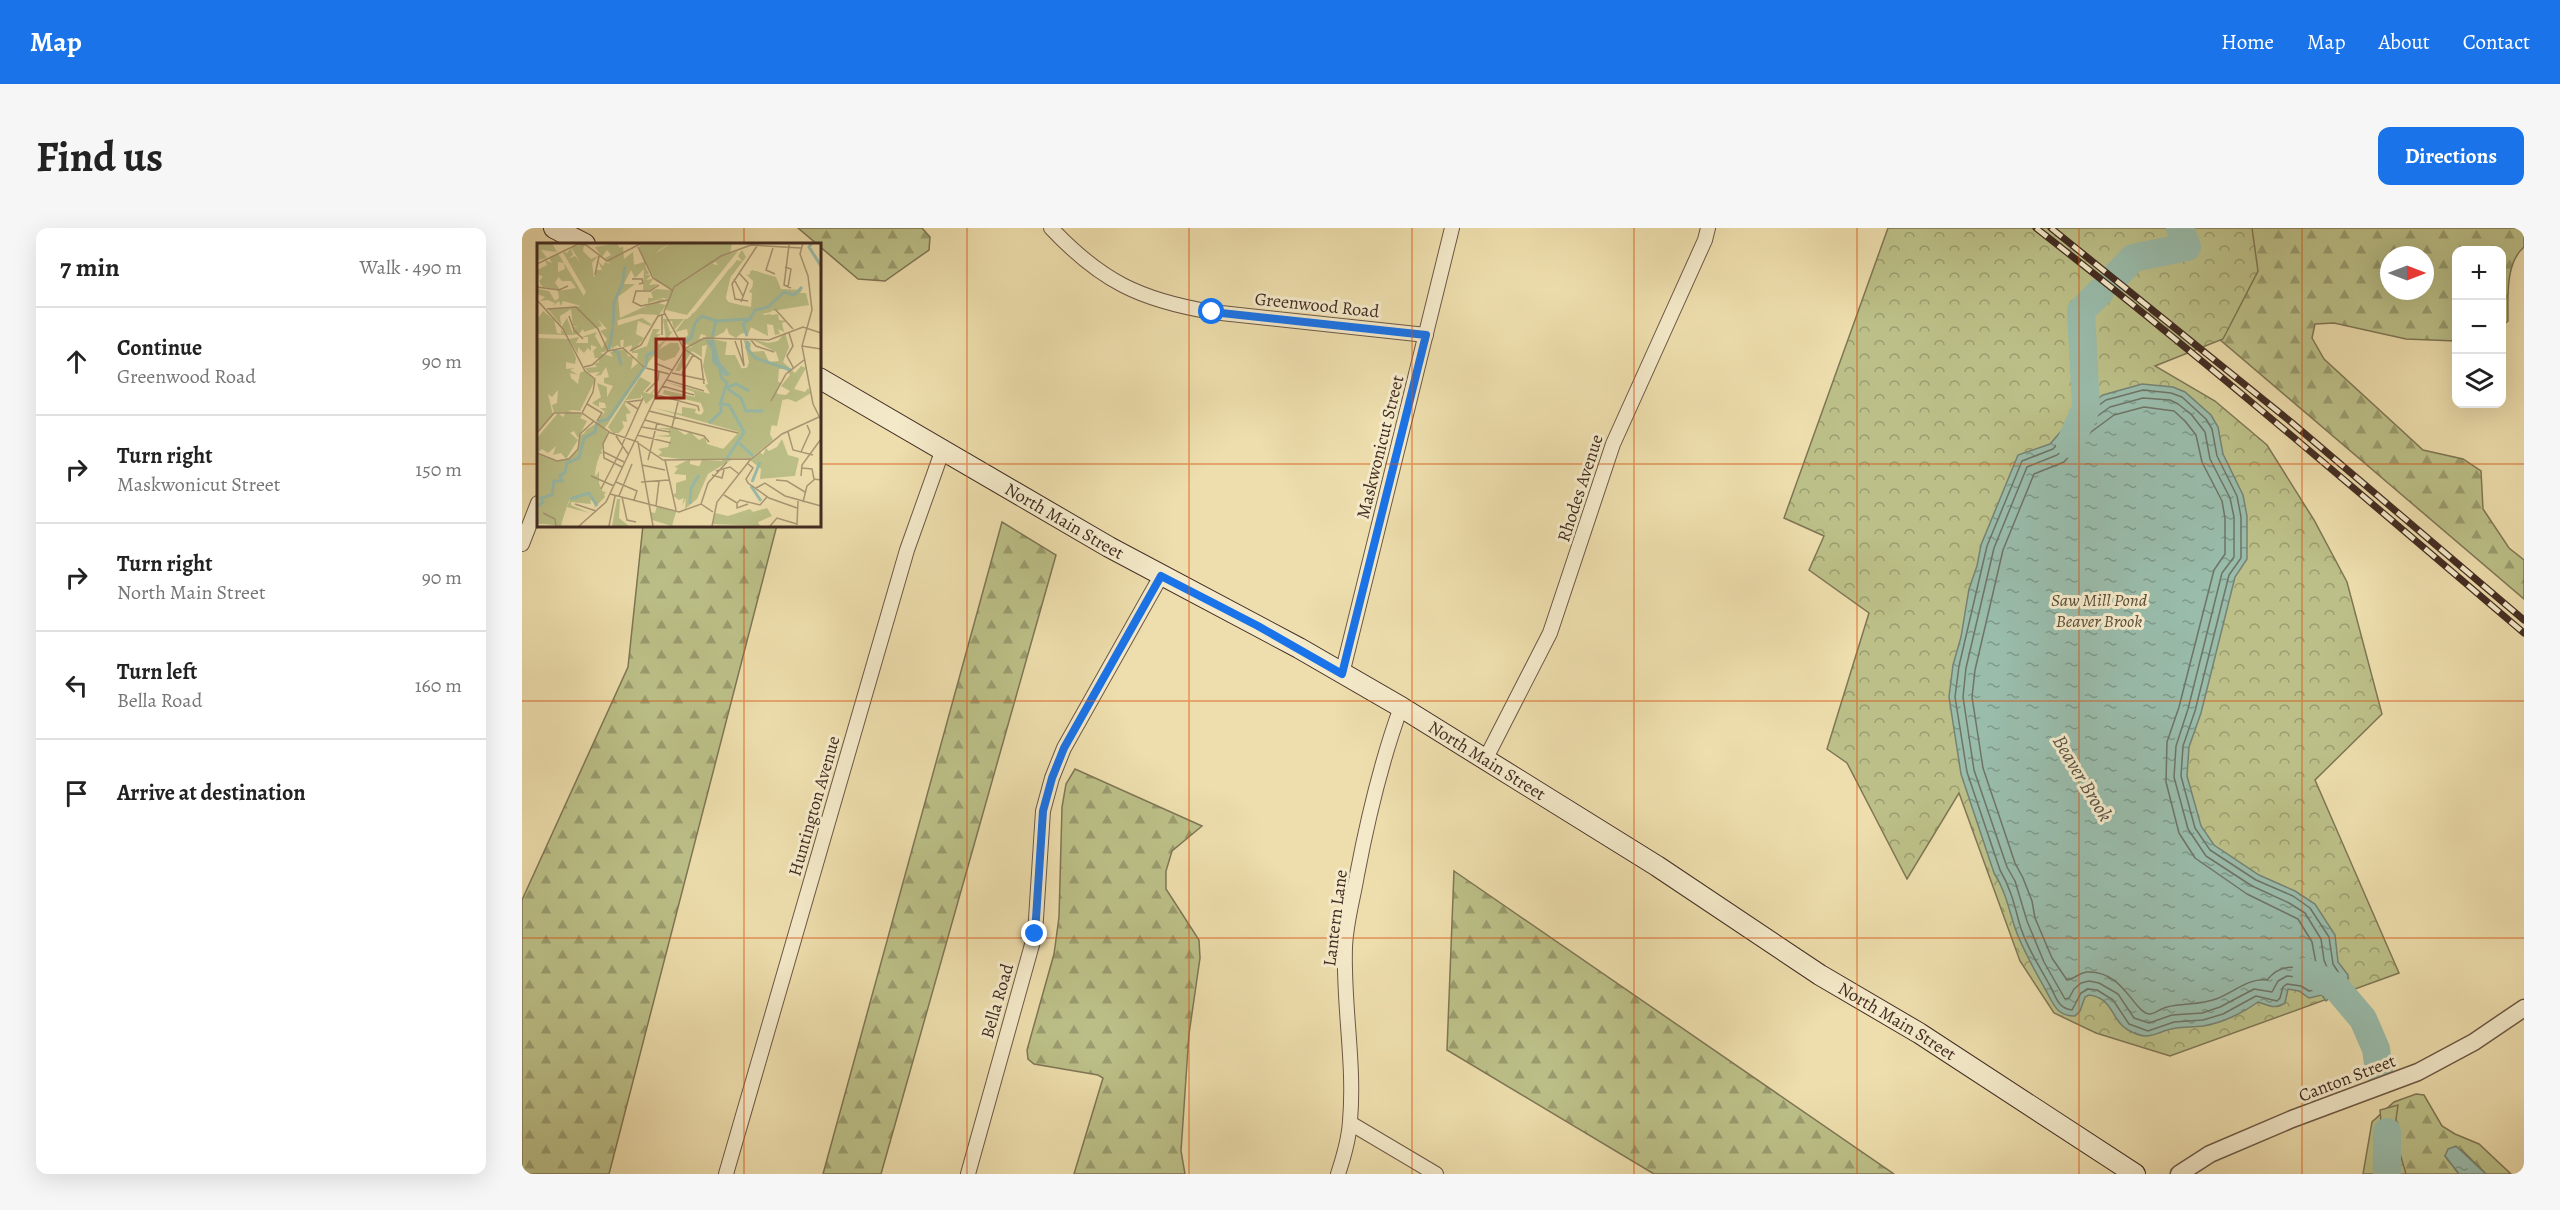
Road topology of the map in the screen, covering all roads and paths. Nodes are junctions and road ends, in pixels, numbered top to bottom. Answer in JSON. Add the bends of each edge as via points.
{"nodes":[{"id":1,"x":554,"y":228,"type":"edge"},
{"id":2,"x":1051,"y":228,"type":"edge"},
{"id":3,"x":1452,"y":228,"type":"edge"},
{"id":4,"x":1708,"y":228,"type":"edge"},
{"id":5,"x":583,"y":243,"type":"edge"},
{"id":6,"x":1426,"y":335,"type":"junction"},
{"id":7,"x":820,"y":379,"type":"edge"},
{"id":8,"x":943,"y":449,"type":"junction"},
{"id":9,"x":537,"y":506,"type":"edge"},
{"id":10,"x":522,"y":544,"type":"edge"},
{"id":11,"x":1161,"y":576,"type":"junction"},
{"id":12,"x":1342,"y":674,"type":"junction"},
{"id":13,"x":1401,"y":707,"type":"junction"},
{"id":14,"x":1486,"y":759,"type":"junction"},
{"id":15,"x":2524,"y":1008,"type":"edge"},
{"id":16,"x":1350,"y":1123,"type":"junction"},
{"id":17,"x":726,"y":1174,"type":"edge"},
{"id":18,"x":968,"y":1174,"type":"edge"},
{"id":19,"x":1338,"y":1174,"type":"edge"},
{"id":20,"x":1436,"y":1174,"type":"edge"},
{"id":21,"x":2135,"y":1174,"type":"edge"},
{"id":22,"x":2179,"y":1174,"type":"edge"}],
"edges":[{"from":1,"to":5,"type":"main road"},
{"from":2,"to":6,"type":"street","name":"Greenwood Road","via":[[1099,272],[1124,288],[1157,301],[1212,312]]},
{"from":3,"to":6,"type":"street","name":"Maskwonicut Street"},
{"from":4,"to":14,"type":"street","name":"Rhodes Avenue","via":[[1613,444],[1550,633]]},
{"from":6,"to":12,"type":"street","name":"Maskwonicut Street"},
{"from":7,"to":8,"type":"main road","name":"North Main Street"},
{"from":8,"to":11,"type":"main road","name":"North Main Street"},
{"from":8,"to":17,"type":"street","name":"Huntington Avenue","via":[[907,550]]},
{"from":9,"to":10,"type":"street"},
{"from":11,"to":12,"type":"main road","name":"North Main Street","via":[[1269,631]]},
{"from":11,"to":18,"type":"street","name":"Bella Road","via":[[1069,739],[1052,778],[1041,828],[1035,934]]},
{"from":12,"to":13,"type":"main road","name":"North Main Street"},
{"from":13,"to":14,"type":"main road","name":"North Main Street"},
{"from":13,"to":16,"type":"street","name":"Lantern Lane","via":[[1384,754],[1368,820],[1345,945]]},
{"from":14,"to":21,"type":"main road","name":"North Main Street","via":[[1657,866],[1820,975],[1967,1063]]},
{"from":15,"to":22,"type":"street","name":"Canton Street","via":[[2474,1042],[2418,1072],[2292,1119],[2210,1154]]},
{"from":16,"to":19,"type":"street","name":"Lantern Lane"},
{"from":16,"to":20,"type":"street"}]}
